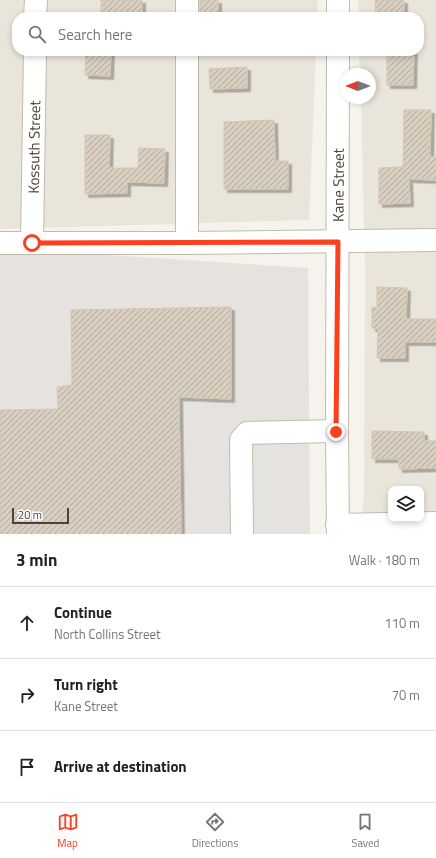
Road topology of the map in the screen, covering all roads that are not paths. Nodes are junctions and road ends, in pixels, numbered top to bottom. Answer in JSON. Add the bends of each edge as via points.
{"nodes":[{"id":1,"x":36,"y":0,"type":"edge"},
{"id":2,"x":187,"y":0,"type":"edge"},
{"id":3,"x":338,"y":0,"type":"edge"},
{"id":4,"x":35,"y":12,"type":"edge"},
{"id":5,"x":187,"y":12,"type":"edge"},
{"id":6,"x":338,"y":12,"type":"edge"},
{"id":7,"x":35,"y":56,"type":"edge"},
{"id":8,"x":187,"y":56,"type":"edge"},
{"id":9,"x":338,"y":56,"type":"edge"},
{"id":10,"x":436,"y":240,"type":"edge"},
{"id":11,"x":338,"y":242,"type":"junction"},
{"id":12,"x":0,"y":243,"type":"edge"},
{"id":13,"x":32,"y":243,"type":"junction"},
{"id":14,"x":187,"y":243,"type":"junction"},
{"id":15,"x":336,"y":432,"type":"junction"},
{"id":16,"x":436,"y":523,"type":"edge"},
{"id":17,"x":338,"y":530,"type":"edge"},
{"id":18,"x":242,"y":534,"type":"edge"}],
"edges":[{"from":1,"to":4,"type":"street"},
{"from":2,"to":5,"type":"street"},
{"from":3,"to":6,"type":"street"},
{"from":7,"to":13,"type":"street","name":"Kossuth Street"},
{"from":8,"to":14,"type":"street"},
{"from":9,"to":11,"type":"street","name":"Kane Street"},
{"from":10,"to":11,"type":"street"},
{"from":11,"to":14,"type":"street"},
{"from":11,"to":15,"type":"street","name":"Kane Street"},
{"from":12,"to":13,"type":"street"},
{"from":13,"to":14,"type":"street"},
{"from":15,"to":17,"type":"street","name":"Kane Street"},
{"from":15,"to":18,"type":"street","via":[[247,433],[241,440]]},
{"from":16,"to":17,"type":"street"}]}
